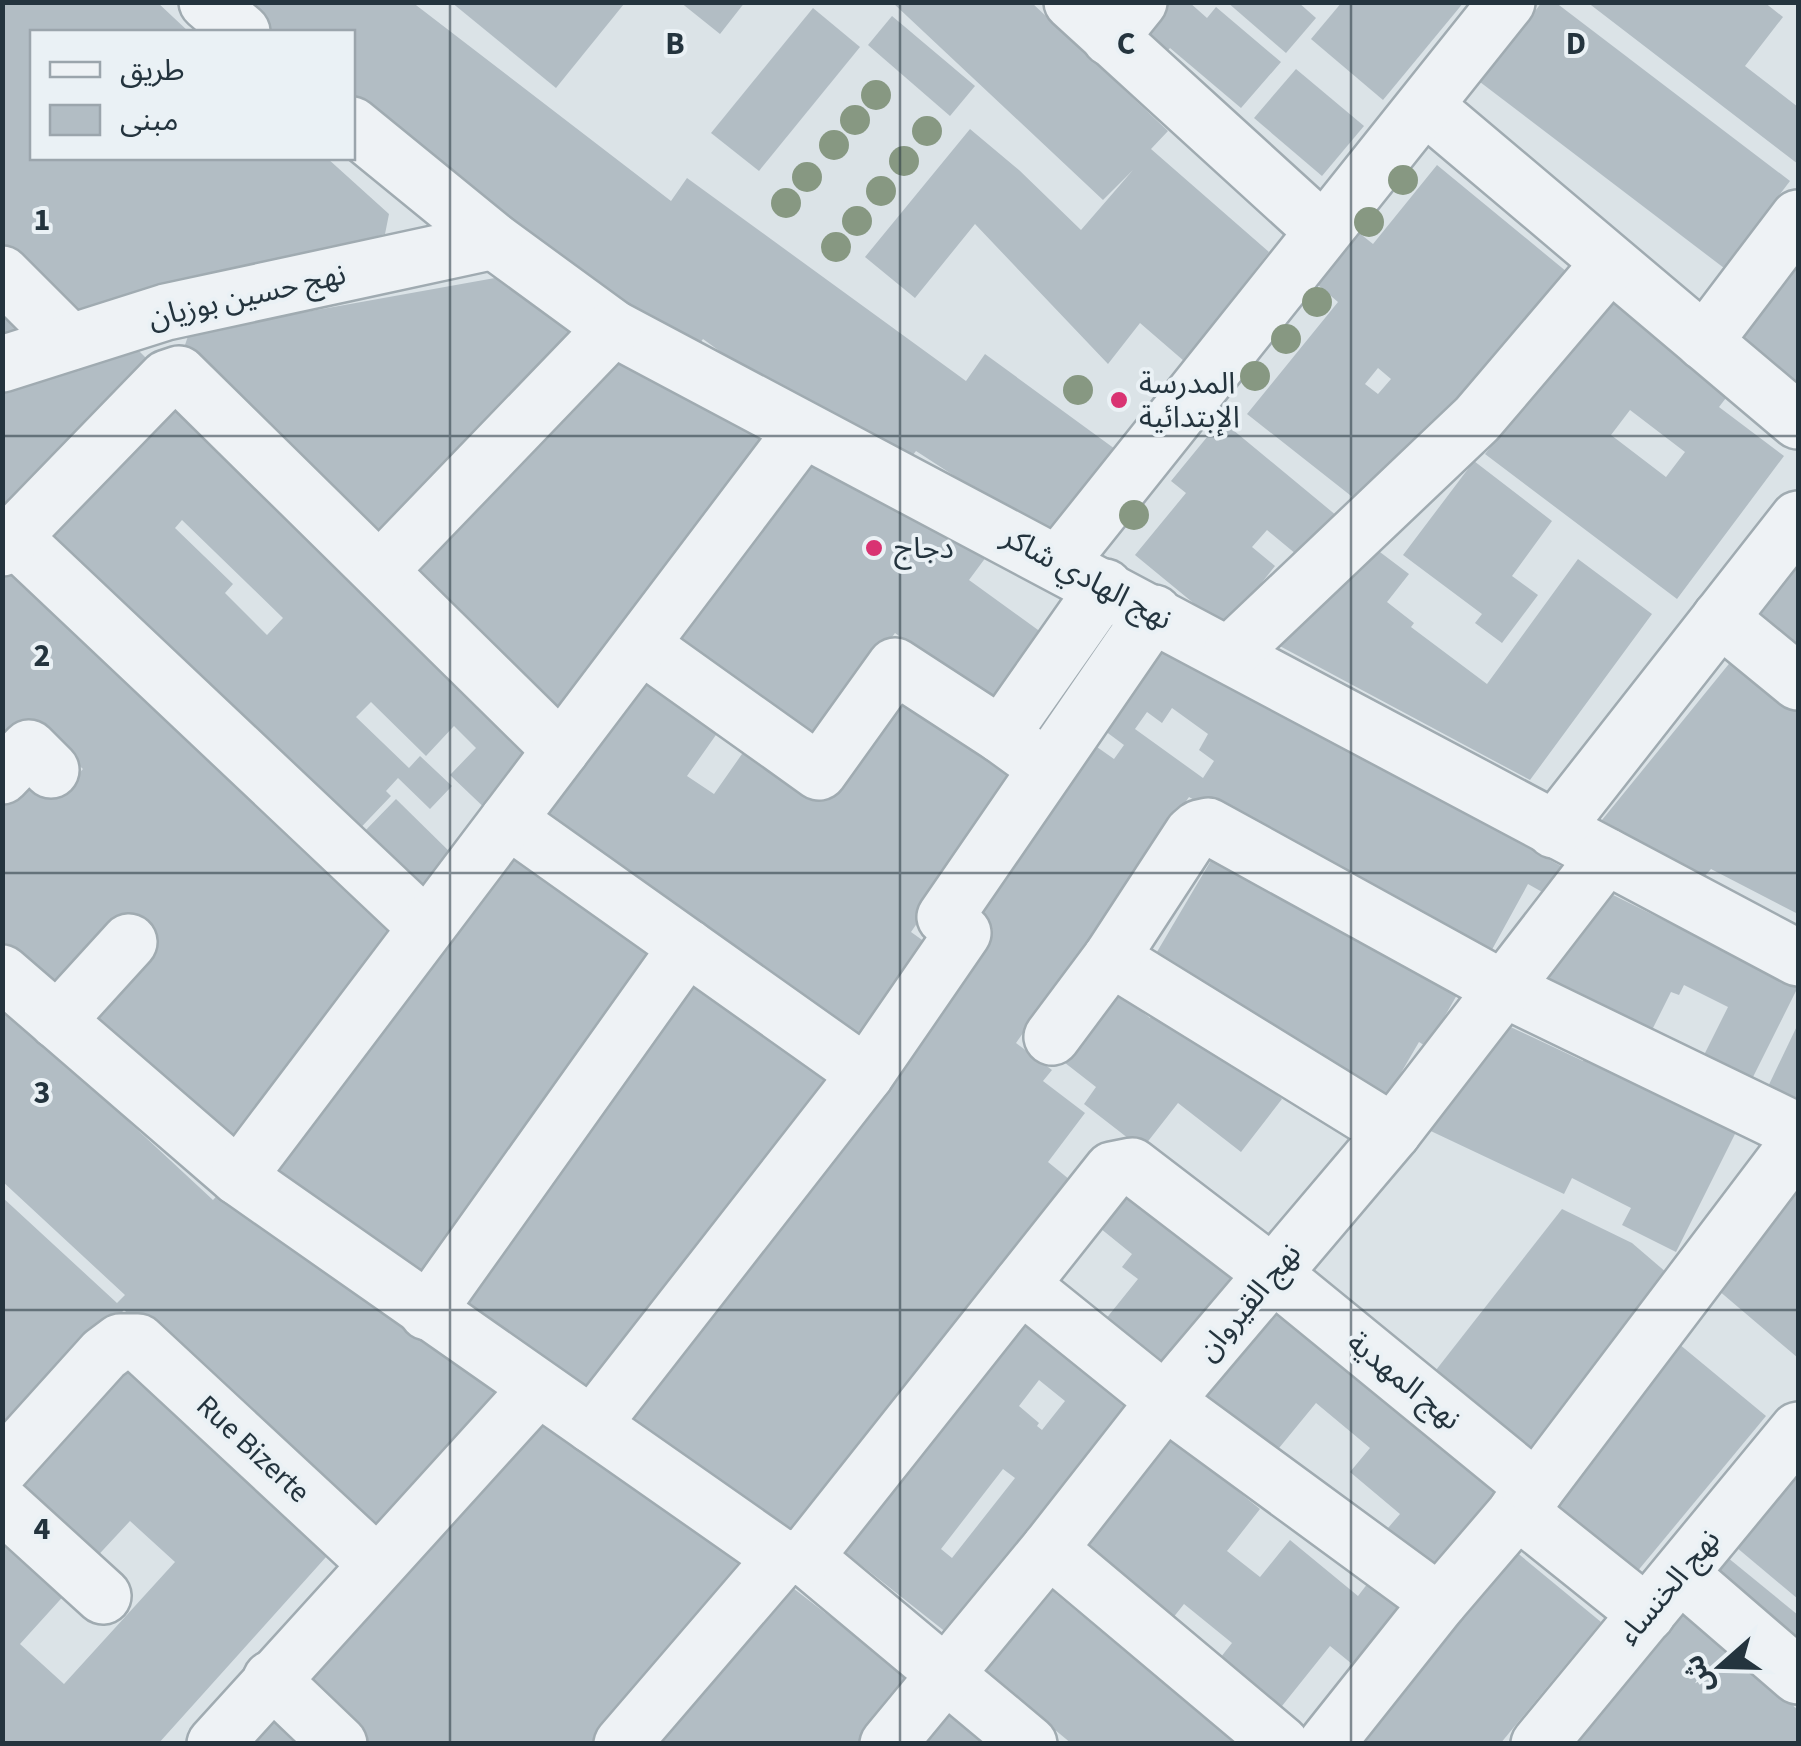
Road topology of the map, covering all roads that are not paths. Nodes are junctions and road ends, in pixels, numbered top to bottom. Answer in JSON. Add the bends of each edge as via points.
{"nodes":[{"id":1,"x":206,"y":2,"type":"edge"},
{"id":2,"x":1507,"y":2,"type":"edge"},
{"id":3,"x":1107,"y":14,"type":"edge"},
{"id":4,"x":240,"y":30,"type":"edge"},
{"id":5,"x":1425,"y":106,"type":"junction"},
{"id":6,"x":355,"y":127,"type":"edge"},
{"id":7,"x":1798,"y":218,"type":"edge"},
{"id":8,"x":1323,"y":232,"type":"junction"},
{"id":9,"x":494,"y":241,"type":"junction"},
{"id":10,"x":1609,"y":264,"type":"junction"},
{"id":11,"x":2,"y":274,"type":"edge"},
{"id":12,"x":166,"y":312,"type":"junction"},
{"id":13,"x":613,"y":328,"type":"junction"},
{"id":14,"x":70,"y":342,"type":"junction"},
{"id":15,"x":1704,"y":342,"type":"junction"},
{"id":16,"x":2,"y":364,"type":"edge"},
{"id":17,"x":174,"y":374,"type":"junction"},
{"id":18,"x":1798,"y":420,"type":"edge"},
{"id":19,"x":803,"y":430,"type":"junction"},
{"id":20,"x":1798,"y":520,"type":"edge"},
{"id":21,"x":8,"y":543,"type":"edge"},
{"id":22,"x":380,"y":570,"type":"junction"},
{"id":23,"x":1082,"y":575,"type":"junction"},
{"id":24,"x":1154,"y":613,"type":"junction"},
{"id":25,"x":1720,"y":618,"type":"junction"},
{"id":26,"x":641,"y":645,"type":"junction"},
{"id":27,"x":1230,"y":654,"type":"junction"},
{"id":28,"x":1798,"y":682,"type":"edge"},
{"id":29,"x":1001,"y":735,"type":"junction"},
{"id":30,"x":562,"y":750,"type":"junction"},
{"id":31,"x":1047,"y":768,"type":"junction"},
{"id":32,"x":508,"y":820,"type":"junction"},
{"id":33,"x":1554,"y":830,"type":"junction"},
{"id":34,"x":1606,"y":856,"type":"junction"},
{"id":35,"x":426,"y":927,"type":"junction"},
{"id":36,"x":128,"y":942,"type":"dead end"},
{"id":37,"x":687,"y":947,"type":"junction"},
{"id":38,"x":1112,"y":958,"type":"junction"},
{"id":39,"x":1798,"y":958,"type":"edge"},
{"id":40,"x":3,"y":975,"type":"edge"},
{"id":41,"x":1502,"y":988,"type":"junction"},
{"id":42,"x":57,"y":1020,"type":"junction"},
{"id":43,"x":1052,"y":1037,"type":"dead end"},
{"id":44,"x":866,"y":1074,"type":"junction"},
{"id":45,"x":1393,"y":1132,"type":"junction"},
{"id":46,"x":238,"y":1177,"type":"junction"},
{"id":47,"x":1273,"y":1274,"type":"junction"},
{"id":48,"x":1021,"y":1286,"type":"junction"},
{"id":49,"x":427,"y":1312,"type":"junction"},
{"id":50,"x":538,"y":1388,"type":"junction"},
{"id":51,"x":1165,"y":1401,"type":"junction"},
{"id":52,"x":592,"y":1425,"type":"junction"},
{"id":53,"x":1798,"y":1430,"type":"edge"},
{"id":54,"x":2,"y":1467,"type":"edge"},
{"id":55,"x":1527,"y":1500,"type":"junction"},
{"id":56,"x":2,"y":1504,"type":"edge"},
{"id":57,"x":1049,"y":1549,"type":"junction"},
{"id":58,"x":793,"y":1557,"type":"junction"},
{"id":59,"x":376,"y":1562,"type":"junction"},
{"id":60,"x":1664,"y":1594,"type":"junction"},
{"id":61,"x":103,"y":1596,"type":"dead end"},
{"id":62,"x":1439,"y":1602,"type":"junction"},
{"id":63,"x":945,"y":1673,"type":"junction"},
{"id":64,"x":1798,"y":1676,"type":"edge"},
{"id":65,"x":271,"y":1679,"type":"junction"},
{"id":66,"x":215,"y":1744,"type":"edge"},
{"id":67,"x":339,"y":1744,"type":"edge"},
{"id":68,"x":622,"y":1744,"type":"edge"},
{"id":69,"x":888,"y":1744,"type":"edge"},
{"id":70,"x":1028,"y":1744,"type":"edge"},
{"id":71,"x":1281,"y":1744,"type":"edge"},
{"id":72,"x":1326,"y":1744,"type":"edge"},
{"id":73,"x":1539,"y":1744,"type":"edge"}],
"edges":[{"from":1,"to":4,"type":"street"},
{"from":2,"to":5,"type":"street"},
{"from":3,"to":8,"type":"street"},
{"from":5,"to":8,"type":"street"},
{"from":5,"to":10,"type":"street"},
{"from":6,"to":9,"type":"street","name":"نهج الهادي شاكر"},
{"from":7,"to":15,"type":"street"},
{"from":8,"to":23,"type":"street"},
{"from":9,"to":12,"type":"street","name":"نهج حسين بوزيان"},
{"from":9,"to":13,"type":"street","name":"نهج الهادي شاكر"},
{"from":10,"to":15,"type":"street"},
{"from":10,"to":27,"type":"street","via":[[1477,419]]},
{"from":11,"to":14,"type":"street"},
{"from":12,"to":14,"type":"street","name":"نهج حسين بوزيان"},
{"from":12,"to":17,"type":"street"},
{"from":13,"to":19,"type":"street","name":"نهج الهادي شاكر"},
{"from":13,"to":22,"type":"street"},
{"from":14,"to":16,"type":"street","name":"نهج حسين بوزيان"},
{"from":15,"to":18,"type":"street"},
{"from":17,"to":21,"type":"street"},
{"from":17,"to":22,"type":"street"},
{"from":19,"to":23,"type":"street","name":"نهج الهادي شاكر"},
{"from":19,"to":26,"type":"street"},
{"from":20,"to":25,"type":"street"},
{"from":21,"to":35,"type":"street"},
{"from":22,"to":30,"type":"street"},
{"from":23,"to":24,"type":"street","name":"نهج الهادي شاكر"},
{"from":23,"to":29,"type":"street"},
{"from":24,"to":27,"type":"street","name":"نهج الهادي شاكر"},
{"from":24,"to":31,"type":"street"},
{"from":25,"to":28,"type":"street"},
{"from":25,"to":33,"type":"street"},
{"from":26,"to":29,"type":"street","via":[[819,772],[895,666]]},
{"from":26,"to":30,"type":"street"},
{"from":27,"to":33,"type":"street","name":"نهج الهادي شاكر"},
{"from":29,"to":31,"type":"street"},
{"from":30,"to":32,"type":"street"},
{"from":31,"to":44,"type":"street","via":[[944,917],[963,933]]},
{"from":32,"to":35,"type":"street"},
{"from":32,"to":37,"type":"street"},
{"from":33,"to":34,"type":"street","name":"نهج الهادي شاكر"},
{"from":34,"to":39,"type":"street","name":"نهج الهادي شاكر"},
{"from":34,"to":41,"type":"street","name":"نهج القيروان"},
{"from":35,"to":46,"type":"street"},
{"from":36,"to":42,"type":"street"},
{"from":37,"to":44,"type":"street"},
{"from":37,"to":49,"type":"street"},
{"from":38,"to":41,"type":"street","via":[[1192,834],[1205,826]]},
{"from":38,"to":43,"type":"street"},
{"from":38,"to":45,"type":"street"},
{"from":40,"to":42,"type":"street"},
{"from":41,"to":45,"type":"street","name":"نهج القيروان"},
{"from":41,"to":55,"type":"street","via":[[1788,1127],[1796,1138]]},
{"from":42,"to":46,"type":"street"},
{"from":44,"to":52,"type":"street"},
{"from":45,"to":47,"type":"street","name":"نهج القيروان"},
{"from":46,"to":49,"type":"street"},
{"from":47,"to":48,"type":"street","name":"نهج المهدية","via":[[1126,1165],[1112,1170]]},
{"from":47,"to":51,"type":"street","name":"نهج القيروان"},
{"from":47,"to":55,"type":"street","name":"نهج المهدية"},
{"from":48,"to":51,"type":"street"},
{"from":48,"to":58,"type":"street"},
{"from":49,"to":50,"type":"street"},
{"from":50,"to":52,"type":"street"},
{"from":50,"to":59,"type":"street"},
{"from":51,"to":57,"type":"street","name":"نهج القيروان"},
{"from":51,"to":62,"type":"street"},
{"from":52,"to":58,"type":"street"},
{"from":53,"to":60,"type":"street","name":"نهج الخنساء"},
{"from":54,"to":59,"type":"street","name":"Rue Bizerte","via":[[114,1344],[138,1342]]},
{"from":55,"to":60,"type":"street","name":"نهج المهدية"},
{"from":55,"to":62,"type":"street"},
{"from":56,"to":61,"type":"street"},
{"from":57,"to":63,"type":"street","name":"نهج القيروان"},
{"from":57,"to":71,"type":"street"},
{"from":58,"to":63,"type":"street"},
{"from":58,"to":68,"type":"street"},
{"from":59,"to":65,"type":"street"},
{"from":60,"to":64,"type":"street","name":"نهج المهدية"},
{"from":60,"to":73,"type":"street","name":"نهج الخنساء"},
{"from":62,"to":72,"type":"street"},
{"from":63,"to":69,"type":"street","name":"نهج القيروان"},
{"from":63,"to":70,"type":"street"},
{"from":65,"to":66,"type":"street"},
{"from":65,"to":67,"type":"street"}]}
